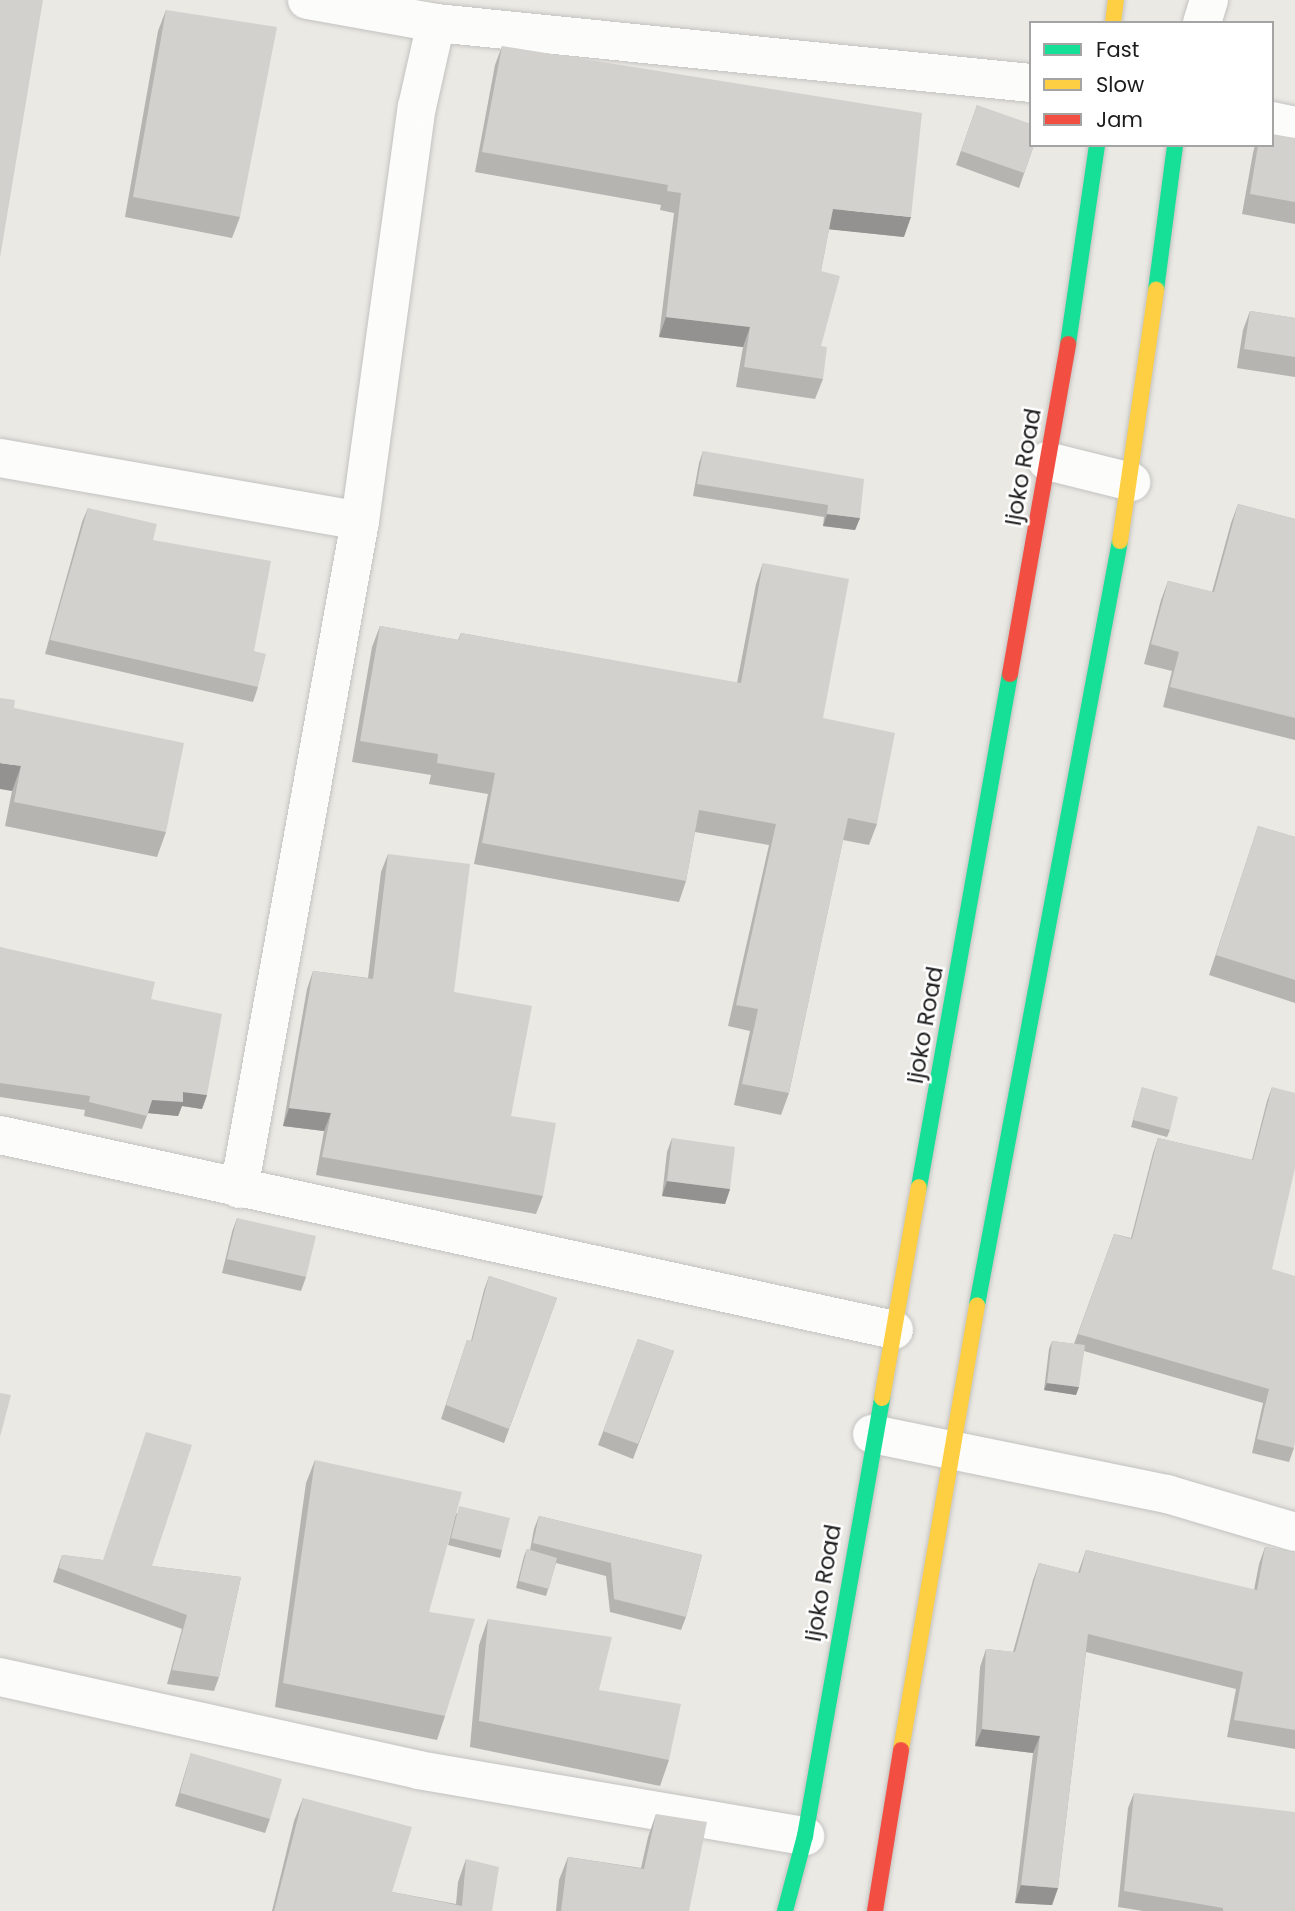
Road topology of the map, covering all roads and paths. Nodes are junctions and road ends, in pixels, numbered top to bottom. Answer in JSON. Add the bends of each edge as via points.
{"nodes":[{"id":1,"x":307,"y":0,"type":"edge"},
{"id":2,"x":1116,"y":0,"type":"edge"},
{"id":3,"x":1209,"y":0,"type":"edge"},
{"id":4,"x":1113,"y":21,"type":"edge"},
{"id":5,"x":1203,"y":21,"type":"edge"},
{"id":6,"x":436,"y":23,"type":"junction"},
{"id":7,"x":1029,"y":83,"type":"edge"},
{"id":8,"x":1274,"y":121,"type":"edge"},
{"id":9,"x":1295,"y":125,"type":"edge"},
{"id":10,"x":1097,"y":147,"type":"edge"},
{"id":11,"x":1175,"y":147,"type":"edge"},
{"id":12,"x":0,"y":458,"type":"edge"},
{"id":13,"x":1047,"y":461,"type":"junction"},
{"id":14,"x":1131,"y":482,"type":"junction"},
{"id":15,"x":360,"y":521,"type":"junction"},
{"id":16,"x":0,"y":1135,"type":"edge"},
{"id":17,"x":239,"y":1189,"type":"junction"},
{"id":18,"x":894,"y":1330,"type":"junction"},
{"id":19,"x":872,"y":1434,"type":"junction"},
{"id":20,"x":950,"y":1450,"type":"junction"},
{"id":21,"x":1295,"y":1532,"type":"edge"},
{"id":22,"x":0,"y":1677,"type":"edge"},
{"id":23,"x":805,"y":1836,"type":"junction"},
{"id":24,"x":785,"y":1911,"type":"edge"},
{"id":25,"x":875,"y":1911,"type":"edge"}],
"edges":[{"from":1,"to":6,"type":"street"},
{"from":2,"to":4,"type":"main road"},
{"from":3,"to":5,"type":"street"},
{"from":6,"to":7,"type":"street"},
{"from":6,"to":15,"type":"street","via":[[417,107]]},
{"from":8,"to":9,"type":"street"},
{"from":10,"to":13,"type":"main road","name":"Ijoko Road"},
{"from":11,"to":14,"type":"main road"},
{"from":12,"to":15,"type":"street"},
{"from":13,"to":14,"type":"street"},
{"from":13,"to":18,"type":"main road","name":"Ijoko Road"},
{"from":14,"to":20,"type":"main road"},
{"from":15,"to":17,"type":"street"},
{"from":16,"to":17,"type":"street"},
{"from":17,"to":18,"type":"street"},
{"from":18,"to":19,"type":"main road","name":"Ijoko Road"},
{"from":19,"to":20,"type":"street"},
{"from":19,"to":23,"type":"main road","name":"Ijoko Road"},
{"from":20,"to":21,"type":"street","via":[[1167,1494]]},
{"from":20,"to":25,"type":"main road"},
{"from":22,"to":23,"type":"street","via":[[418,1770]]},
{"from":23,"to":24,"type":"main road","name":"Ijoko Road"}]}
